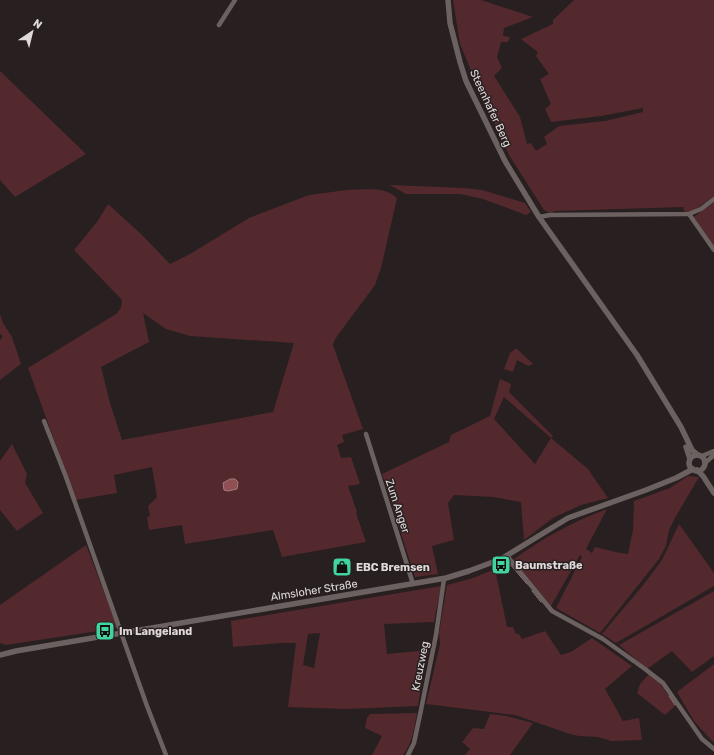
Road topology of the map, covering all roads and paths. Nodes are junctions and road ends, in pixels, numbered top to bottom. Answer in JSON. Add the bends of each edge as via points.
{"nodes":[{"id":1,"x":235,"y":0,"type":"edge"},
{"id":2,"x":448,"y":0,"type":"edge"},
{"id":3,"x":219,"y":26,"type":"dead end"},
{"id":4,"x":714,"y":199,"type":"edge"},
{"id":5,"x":689,"y":214,"type":"junction"},
{"id":6,"x":538,"y":217,"type":"junction"},
{"id":7,"x":714,"y":250,"type":"edge"},
{"id":8,"x":671,"y":412,"type":"junction"},
{"id":9,"x":44,"y":421,"type":"dead end"},
{"id":10,"x":366,"y":434,"type":"dead end"},
{"id":11,"x":714,"y":451,"type":"edge"},
{"id":12,"x":714,"y":454,"type":"edge"},
{"id":13,"x":700,"y":456,"type":"junction"},
{"id":14,"x":704,"y":465,"type":"junction"},
{"id":15,"x":692,"y":466,"type":"junction"},
{"id":16,"x":710,"y":486,"type":"junction"},
{"id":17,"x":714,"y":493,"type":"edge"},
{"id":18,"x":507,"y":556,"type":"junction"},
{"id":19,"x":444,"y":579,"type":"junction"},
{"id":20,"x":413,"y":584,"type":"junction"},
{"id":21,"x":122,"y":633,"type":"junction"},
{"id":22,"x":0,"y":654,"type":"edge"},
{"id":23,"x":711,"y":745,"type":"edge"},
{"id":24,"x":714,"y":749,"type":"edge"},
{"id":25,"x":166,"y":755,"type":"edge"},
{"id":26,"x":408,"y":755,"type":"edge"}],
"edges":[{"from":1,"to":3,"type":"street"},
{"from":2,"to":6,"type":"street","name":"Steenhafer Berg","via":[[452,34],[466,81],[505,161]]},
{"from":4,"to":5,"type":"street"},
{"from":5,"to":6,"type":"street"},
{"from":5,"to":7,"type":"street"},
{"from":6,"to":8,"type":"street","name":"Steenhafer Berg","via":[[637,355]]},
{"from":8,"to":13,"type":"street","name":"Steenhafer Berg","via":[[692,450]]},
{"from":8,"to":15,"type":"street","name":"Steenhafer Berg","via":[[689,452]]},
{"from":9,"to":21,"type":"street"},
{"from":10,"to":20,"type":"street","name":"Zum Anger"},
{"from":11,"to":13,"type":"street"},
{"from":12,"to":14,"type":"street"},
{"from":13,"to":14,"type":"street","name":"Steenhafer Berg"},
{"from":13,"to":15,"type":"street","via":[[692,456]]},
{"from":14,"to":15,"type":"street"},
{"from":14,"to":16,"type":"street","name":"Steenhafer Berg"},
{"from":15,"to":16,"type":"street"},
{"from":15,"to":18,"type":"street","name":"Almsloher Straße","via":[[661,484],[568,518]]},
{"from":16,"to":17,"type":"street"},
{"from":18,"to":19,"type":"street","name":"Almsloher Straße","via":[[491,564]]},
{"from":18,"to":23,"type":"street","via":[[552,611],[604,639],[663,683],[683,714]]},
{"from":19,"to":20,"type":"street","name":"Almsloher Straße"},
{"from":19,"to":26,"type":"street","name":"Kreuzweg","via":[[420,717],[414,743]]},
{"from":20,"to":21,"type":"street","name":"Almsloher Straße"},
{"from":21,"to":22,"type":"street","name":"Almsloher Straße"},
{"from":21,"to":25,"type":"street"},
{"from":23,"to":24,"type":"street"}]}
